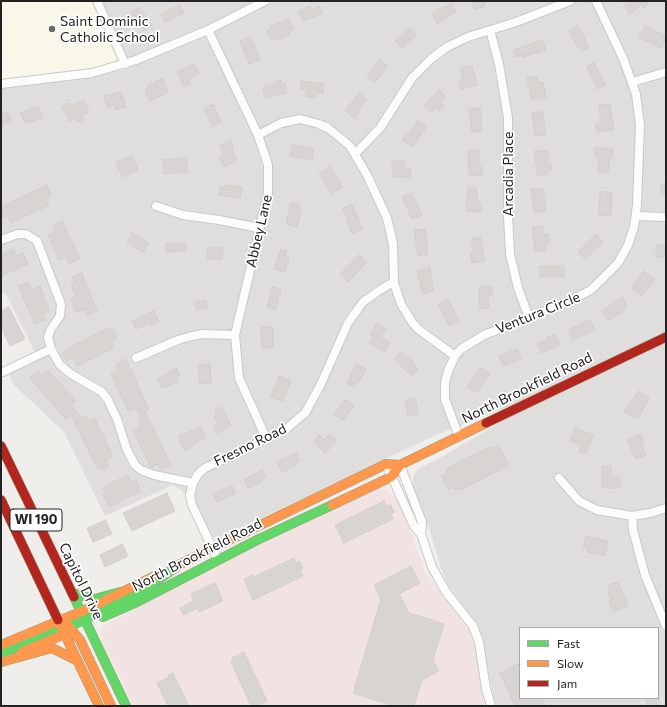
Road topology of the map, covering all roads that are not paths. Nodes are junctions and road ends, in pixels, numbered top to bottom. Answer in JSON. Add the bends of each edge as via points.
{"nodes":[{"id":1,"x":97,"y":1,"type":"edge"},
{"id":2,"x":265,"y":1,"type":"edge"},
{"id":3,"x":570,"y":1,"type":"edge"},
{"id":4,"x":596,"y":1,"type":"edge"},
{"id":5,"x":208,"y":30,"type":"junction"},
{"id":6,"x":490,"y":30,"type":"junction"},
{"id":7,"x":125,"y":64,"type":"junction"},
{"id":8,"x":666,"y":72,"type":"edge"},
{"id":9,"x":632,"y":82,"type":"junction"},
{"id":10,"x":1,"y":84,"type":"edge"},
{"id":11,"x":258,"y":135,"type":"junction"},
{"id":12,"x":355,"y":154,"type":"junction"},
{"id":13,"x":156,"y":206,"type":"dead end"},
{"id":14,"x":636,"y":216,"type":"junction"},
{"id":15,"x":666,"y":217,"type":"edge"},
{"id":16,"x":259,"y":228,"type":"junction"},
{"id":17,"x":1,"y":240,"type":"edge"},
{"id":18,"x":394,"y":283,"type":"junction"},
{"id":19,"x":529,"y":318,"type":"junction"},
{"id":20,"x":235,"y":335,"type":"junction"},
{"id":21,"x":666,"y":338,"type":"edge"},
{"id":22,"x":51,"y":349,"type":"junction"},
{"id":23,"x":455,"y":356,"type":"junction"},
{"id":24,"x":136,"y":358,"type":"dead end"},
{"id":25,"x":1,"y":373,"type":"edge"},
{"id":26,"x":458,"y":437,"type":"junction"},
{"id":27,"x":266,"y":438,"type":"junction"},
{"id":28,"x":1,"y":446,"type":"edge"},
{"id":29,"x":386,"y":464,"type":"junction"},
{"id":30,"x":400,"y":465,"type":"junction"},
{"id":31,"x":391,"y":477,"type":"junction"},
{"id":32,"x":559,"y":478,"type":"dead end"},
{"id":33,"x":193,"y":483,"type":"junction"},
{"id":34,"x":1,"y":500,"type":"edge"},
{"id":35,"x":666,"y":508,"type":"edge"},
{"id":36,"x":632,"y":516,"type":"junction"},
{"id":37,"x":422,"y":534,"type":"junction"},
{"id":38,"x":212,"y":550,"type":"junction"},
{"id":39,"x":218,"y":560,"type":"junction"},
{"id":40,"x":181,"y":564,"type":"junction"},
{"id":41,"x":120,"y":592,"type":"junction"},
{"id":42,"x":72,"y":593,"type":"junction"},
{"id":43,"x":84,"y":618,"type":"junction"},
{"id":44,"x":66,"y":626,"type":"junction"},
{"id":45,"x":666,"y":626,"type":"edge"},
{"id":46,"x":1,"y":645,"type":"edge"},
{"id":47,"x":1,"y":654,"type":"edge"},
{"id":48,"x":1,"y":661,"type":"edge"},
{"id":49,"x":78,"y":661,"type":"junction"},
{"id":50,"x":99,"y":706,"type":"edge"},
{"id":51,"x":111,"y":706,"type":"edge"},
{"id":52,"x":126,"y":706,"type":"edge"},
{"id":53,"x":490,"y":706,"type":"edge"}],
"edges":[{"from":1,"to":7,"type":"street"},
{"from":2,"to":5,"type":"street"},
{"from":3,"to":6,"type":"street"},
{"from":4,"to":9,"type":"street","name":"Ventura Circle"},
{"from":5,"to":7,"type":"street"},
{"from":5,"to":11,"type":"street","name":"Abbey Lane"},
{"from":6,"to":12,"type":"street","via":[[448,47],[418,70],[380,128]]},
{"from":6,"to":19,"type":"street","name":"Arcadia Place","via":[[499,64],[508,118],[510,254],[518,288]]},
{"from":7,"to":10,"type":"street","via":[[92,73]]},
{"from":8,"to":9,"type":"street"},
{"from":9,"to":14,"type":"street","name":"Ventura Circle","via":[[640,125]]},
{"from":11,"to":12,"type":"street","via":[[281,123],[305,120],[328,128]]},
{"from":11,"to":16,"type":"street","name":"Abbey Lane","via":[[266,156],[269,184]]},
{"from":12,"to":18,"type":"street","via":[[384,210],[390,228]]},
{"from":13,"to":16,"type":"street","via":[[182,215]]},
{"from":14,"to":15,"type":"street"},
{"from":14,"to":19,"type":"street","name":"Ventura Circle","via":[[624,255],[598,284],[576,299]]},
{"from":16,"to":20,"type":"street","name":"Abbey Lane"},
{"from":17,"to":22,"type":"street","via":[[26,234],[37,241],[42,250],[61,304],[60,316],[48,337]]},
{"from":18,"to":23,"type":"street","via":[[401,304],[412,322],[426,336]]},
{"from":18,"to":27,"type":"street","name":"Fresno Road","via":[[363,302],[355,313],[305,413],[285,430]]},
{"from":19,"to":23,"type":"street","name":"Ventura Circle","via":[[476,340]]},
{"from":20,"to":24,"type":"street","via":[[192,336]]},
{"from":20,"to":27,"type":"street","name":"Abbey Lane","via":[[239,378]]},
{"from":21,"to":26,"type":"street","name":"North Brookfield Road"},
{"from":22,"to":25,"type":"street"},
{"from":22,"to":33,"type":"street","via":[[60,365],[102,392],[108,400],[126,450],[135,465],[154,475]]},
{"from":23,"to":26,"type":"street","name":"Ventura Circle","via":[[445,382],[445,399]]},
{"from":26,"to":30,"type":"street","name":"North Brookfield Road"},
{"from":27,"to":33,"type":"street","name":"Fresno Road","via":[[205,468]]},
{"from":28,"to":42,"type":"street","name":"Capitol Drive","number":"WI 190"},
{"from":29,"to":30,"type":"street","name":"North Brookfield Road"},
{"from":29,"to":31,"type":"street"},
{"from":29,"to":38,"type":"street","name":"North Brookfield Road"},
{"from":30,"to":31,"type":"street","name":"North Brookfield Road"},
{"from":30,"to":37,"type":"street","via":[[422,522]]},
{"from":31,"to":37,"type":"street","via":[[414,526]]},
{"from":31,"to":39,"type":"street","name":"North Brookfield Road"},
{"from":32,"to":36,"type":"street","via":[[572,495],[588,506]]},
{"from":33,"to":38,"type":"street","via":[[190,495],[192,505]]},
{"from":34,"to":44,"type":"street","number":"WI 190"},
{"from":35,"to":36,"type":"street"},
{"from":36,"to":45,"type":"street","via":[[633,530],[645,575]]},
{"from":37,"to":53,"type":"street","via":[[432,567],[446,592],[473,626],[479,642]]},
{"from":38,"to":39,"type":"street"},
{"from":38,"to":40,"type":"street","name":"North Brookfield Road"},
{"from":39,"to":43,"type":"street","name":"North Brookfield Road","via":[[135,603]]},
{"from":40,"to":41,"type":"street","name":"North Brookfield Road"},
{"from":40,"to":43,"type":"street","via":[[136,594]]},
{"from":41,"to":42,"type":"street","via":[[95,598]]},
{"from":41,"to":43,"type":"street","name":"North Brookfield Road"},
{"from":42,"to":43,"type":"street","name":"Capitol Drive","number":"WI 190"},
{"from":43,"to":44,"type":"street","name":"North Brookfield Road"},
{"from":43,"to":44,"type":"street","via":[[78,616]]},
{"from":43,"to":52,"type":"street","name":"Capitol Drive","number":"WI 190"},
{"from":44,"to":46,"type":"street","name":"North Brookfield Road"},
{"from":44,"to":47,"type":"street"},
{"from":44,"to":48,"type":"street","name":"North Brookfield Road"},
{"from":44,"to":49,"type":"street","number":"WI 190"},
{"from":44,"to":51,"type":"street","via":[[80,640]]},
{"from":48,"to":49,"type":"street","via":[[52,648]]},
{"from":49,"to":50,"type":"street","number":"WI 190"}]}
